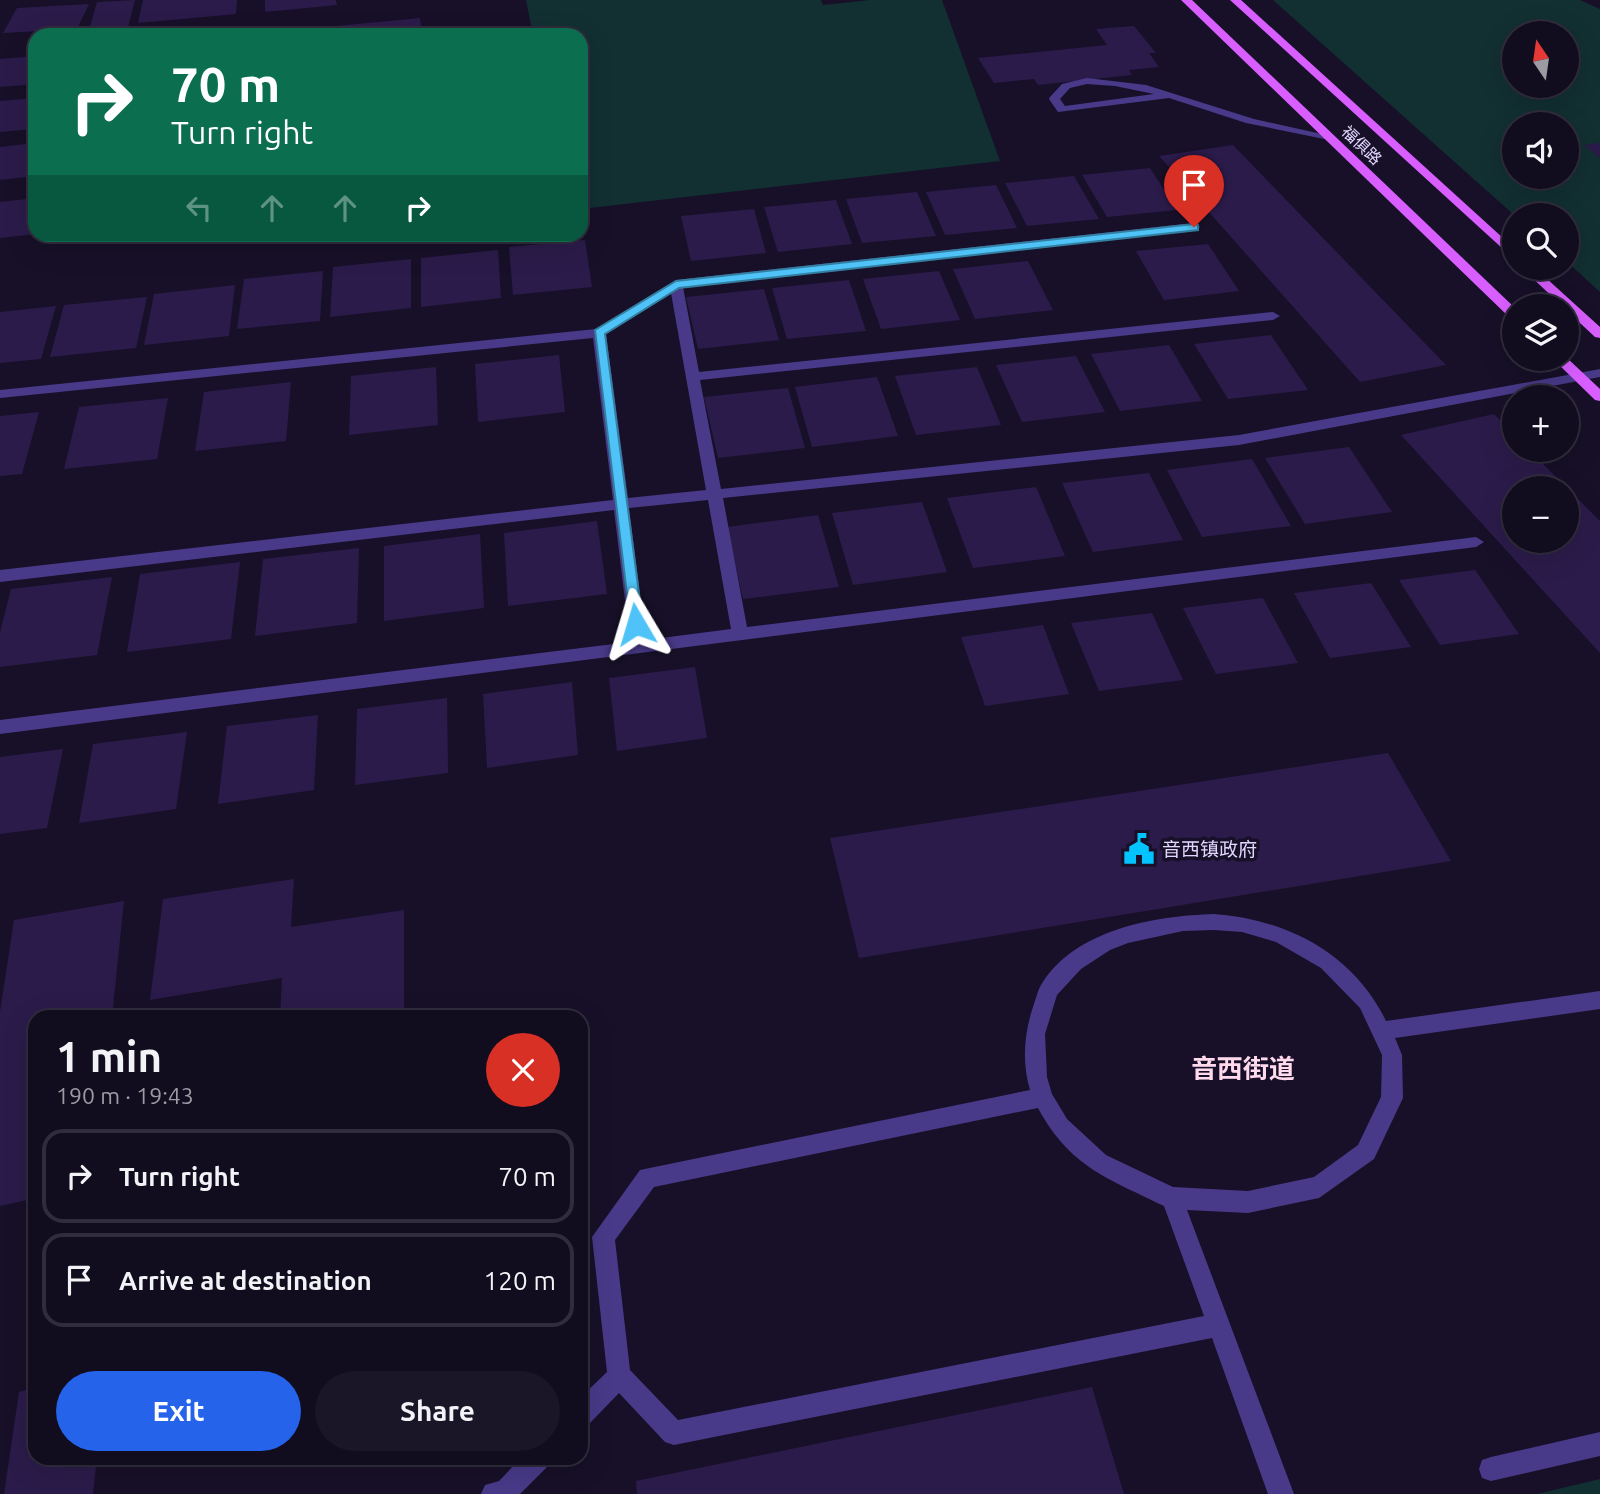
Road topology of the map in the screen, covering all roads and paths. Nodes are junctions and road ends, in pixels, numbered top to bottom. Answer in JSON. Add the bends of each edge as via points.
{"nodes":[{"id":1,"x":1186,"y":0,"type":"edge"},
{"id":2,"x":1235,"y":0,"type":"edge"},
{"id":3,"x":1166,"y":96,"type":"junction"},
{"id":4,"x":1329,"y":137,"type":"junction"},
{"id":5,"x":1194,"y":227,"type":"dead end"},
{"id":6,"x":1502,"y":244,"type":"edge"},
{"id":7,"x":1541,"y":280,"type":"edge"},
{"id":8,"x":676,"y":285,"type":"junction"},
{"id":9,"x":1502,"y":303,"type":"edge"},
{"id":10,"x":1273,"y":316,"type":"dead end"},
{"id":11,"x":599,"y":333,"type":"junction"},
{"id":12,"x":1600,"y":334,"type":"edge"},
{"id":13,"x":1573,"y":371,"type":"edge"},
{"id":14,"x":1600,"y":373,"type":"edge"},
{"id":15,"x":693,"y":377,"type":"junction"},
{"id":16,"x":1579,"y":377,"type":"junction"},
{"id":17,"x":0,"y":394,"type":"edge"},
{"id":18,"x":1600,"y":397,"type":"edge"},
{"id":19,"x":715,"y":494,"type":"junction"},
{"id":20,"x":621,"y":504,"type":"junction"},
{"id":21,"x":1475,"y":542,"type":"dead end"},
{"id":22,"x":0,"y":576,"type":"edge"},
{"id":23,"x":740,"y":635,"type":"junction"},
{"id":24,"x":639,"y":648,"type":"junction"},
{"id":25,"x":0,"y":727,"type":"edge"},
{"id":26,"x":1600,"y":1000,"type":"edge"},
{"id":27,"x":1381,"y":1031,"type":"junction"},
{"id":28,"x":1043,"y":1097,"type":"junction"},
{"id":29,"x":1172,"y":1198,"type":"junction"},
{"id":30,"x":1219,"y":1325,"type":"junction"},
{"id":31,"x":619,"y":1376,"type":"junction"},
{"id":32,"x":588,"y":1407,"type":"edge"},
{"id":33,"x":1600,"y":1444,"type":"edge"},
{"id":34,"x":531,"y":1465,"type":"edge"},
{"id":35,"x":1491,"y":1469,"type":"dead end"},
{"id":36,"x":495,"y":1494,"type":"edge"},
{"id":37,"x":1281,"y":1494,"type":"edge"}],
"edges":[{"from":1,"to":4,"type":"main road","name":"福俱路"},
{"from":2,"to":6,"type":"main road","name":"福俱路"},
{"from":3,"to":3,"type":"street","via":[[1119,81],[1099,81],[1068,85],[1054,99],[1062,110]]},
{"from":3,"to":4,"type":"street"},
{"from":4,"to":9,"type":"main road","name":"福俱路"},
{"from":5,"to":8,"type":"street"},
{"from":7,"to":12,"type":"main road"},
{"from":8,"to":11,"type":"street"},
{"from":8,"to":15,"type":"street"},
{"from":10,"to":15,"type":"street"},
{"from":11,"to":17,"type":"street"},
{"from":11,"to":20,"type":"street"},
{"from":13,"to":16,"type":"main road"},
{"from":14,"to":16,"type":"street"},
{"from":15,"to":19,"type":"street"},
{"from":16,"to":18,"type":"main road"},
{"from":16,"to":19,"type":"street","via":[[1239,440]]},
{"from":19,"to":20,"type":"street"},
{"from":19,"to":23,"type":"street"},
{"from":20,"to":22,"type":"street"},
{"from":20,"to":24,"type":"street"},
{"from":21,"to":23,"type":"street"},
{"from":23,"to":24,"type":"street"},
{"from":24,"to":25,"type":"street"},
{"from":26,"to":27,"type":"street"},
{"from":27,"to":28,"type":"street","via":[[1367,1002],[1328,962],[1281,935],[1242,924],[1183,923],[1103,944],[1074,963],[1049,990],[1035,1034]]},
{"from":27,"to":29,"type":"street","via":[[1392,1055],[1392,1098],[1366,1152],[1319,1188],[1248,1202]]},
{"from":28,"to":29,"type":"street","via":[[1059,1126],[1098,1163]]},
{"from":28,"to":31,"type":"street","via":[[648,1178],[603,1237]]},
{"from":29,"to":30,"type":"street"},
{"from":30,"to":31,"type":"street","via":[[674,1433]]},
{"from":30,"to":37,"type":"street"},
{"from":31,"to":32,"type":"street"},
{"from":33,"to":35,"type":"street"},
{"from":34,"to":36,"type":"street","via":[[505,1492]]}]}
